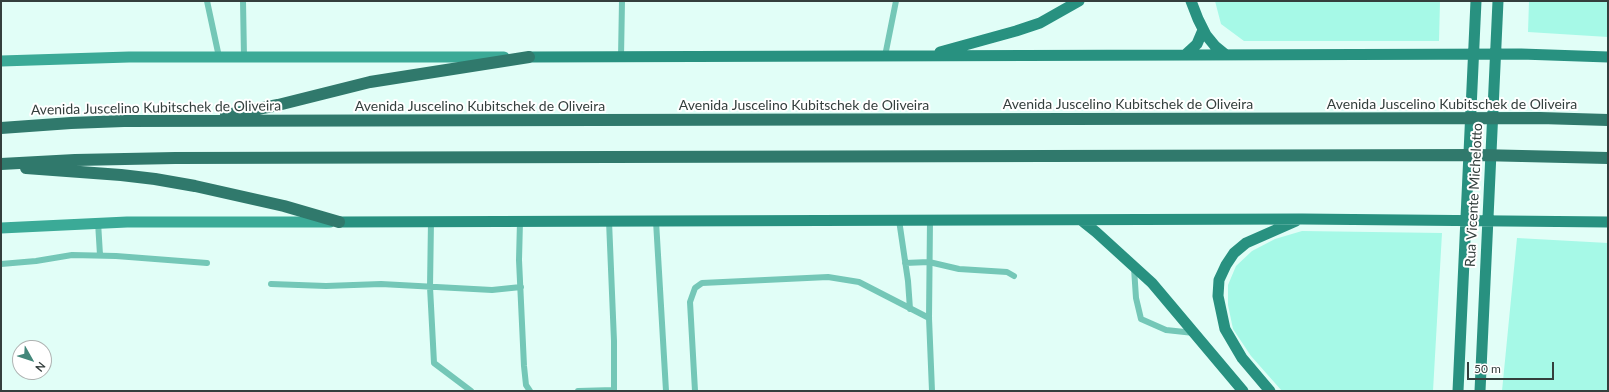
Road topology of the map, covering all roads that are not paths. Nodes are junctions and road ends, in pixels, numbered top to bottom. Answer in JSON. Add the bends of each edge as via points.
{"nodes":[{"id":1,"x":206,"y":1,"type":"edge"},
{"id":2,"x":243,"y":1,"type":"edge"},
{"id":3,"x":622,"y":1,"type":"edge"},
{"id":4,"x":896,"y":1,"type":"edge"},
{"id":5,"x":1079,"y":1,"type":"edge"},
{"id":6,"x":1191,"y":1,"type":"edge"},
{"id":7,"x":1476,"y":1,"type":"edge"},
{"id":8,"x":1498,"y":1,"type":"edge"},
{"id":9,"x":1203,"y":30,"type":"junction"},
{"id":10,"x":1185,"y":55,"type":"junction"},
{"id":11,"x":1226,"y":55,"type":"junction"},
{"id":12,"x":884,"y":56,"type":"junction"},
{"id":13,"x":924,"y":56,"type":"junction"},
{"id":14,"x":219,"y":57,"type":"junction"},
{"id":15,"x":244,"y":57,"type":"junction"},
{"id":16,"x":529,"y":57,"type":"junction"},
{"id":17,"x":621,"y":57,"type":"junction"},
{"id":18,"x":1608,"y":57,"type":"edge"},
{"id":19,"x":1,"y":61,"type":"edge"},
{"id":20,"x":1608,"y":120,"type":"edge"},
{"id":21,"x":188,"y":121,"type":"junction"},
{"id":22,"x":1,"y":128,"type":"edge"},
{"id":23,"x":1608,"y":158,"type":"edge"},
{"id":24,"x":1,"y":165,"type":"edge"},
{"id":25,"x":1302,"y":219,"type":"junction"},
{"id":26,"x":899,"y":220,"type":"junction"},
{"id":27,"x":930,"y":220,"type":"junction"},
{"id":28,"x":1081,"y":220,"type":"junction"},
{"id":29,"x":431,"y":221,"type":"junction"},
{"id":30,"x":520,"y":221,"type":"junction"},
{"id":31,"x":609,"y":221,"type":"junction"},
{"id":32,"x":656,"y":221,"type":"junction"},
{"id":33,"x":98,"y":222,"type":"junction"},
{"id":34,"x":339,"y":222,"type":"junction"},
{"id":35,"x":1608,"y":222,"type":"edge"},
{"id":36,"x":1,"y":228,"type":"edge"},
{"id":37,"x":100,"y":255,"type":"junction"},
{"id":38,"x":929,"y":262,"type":"junction"},
{"id":39,"x":207,"y":263,"type":"dead end"},
{"id":40,"x":905,"y":263,"type":"junction"},
{"id":41,"x":1,"y":264,"type":"edge"},
{"id":42,"x":1134,"y":266,"type":"junction"},
{"id":43,"x":1014,"y":276,"type":"dead end"},
{"id":44,"x":271,"y":284,"type":"dead end"},
{"id":45,"x":520,"y":286,"type":"junction"},
{"id":46,"x":430,"y":287,"type":"junction"},
{"id":47,"x":910,"y":309,"type":"junction"},
{"id":48,"x":929,"y":318,"type":"junction"},
{"id":49,"x":1196,"y":334,"type":"junction"},
{"id":50,"x":614,"y":390,"type":"edge"},
{"id":51,"x":471,"y":391,"type":"edge"},
{"id":52,"x":530,"y":391,"type":"edge"},
{"id":53,"x":578,"y":391,"type":"edge"},
{"id":54,"x":666,"y":391,"type":"edge"},
{"id":55,"x":696,"y":391,"type":"edge"},
{"id":56,"x":932,"y":391,"type":"edge"},
{"id":57,"x":1243,"y":391,"type":"edge"},
{"id":58,"x":1270,"y":391,"type":"edge"},
{"id":59,"x":1458,"y":391,"type":"edge"},
{"id":60,"x":1480,"y":391,"type":"edge"}],
"edges":[{"from":1,"to":14,"type":"lane"},
{"from":2,"to":15,"type":"lane"},
{"from":3,"to":17,"type":"lane"},
{"from":4,"to":12,"type":"lane"},
{"from":5,"to":13,"type":"main road","via":[[1040,23]]},
{"from":6,"to":9,"type":"main road"},
{"from":7,"to":59,"type":"main road","name":"Rua Vicente Michelotto"},
{"from":8,"to":60,"type":"main road","name":"Rua Vicente Michelotto"},
{"from":9,"to":10,"type":"main road","via":[[1197,44]]},
{"from":9,"to":11,"type":"main road","via":[[1215,46]]},
{"from":10,"to":11,"type":"main road"},
{"from":10,"to":13,"type":"main road"},
{"from":11,"to":18,"type":"main road","via":[[1521,54]]},
{"from":12,"to":13,"type":"main road"},
{"from":12,"to":17,"type":"main road"},
{"from":14,"to":15,"type":"main road"},
{"from":14,"to":19,"type":"main road","via":[[76,57]]},
{"from":15,"to":16,"type":"main road"},
{"from":16,"to":17,"type":"main road"},
{"from":16,"to":21,"type":"highway","via":[[370,82],[259,110]]},
{"from":20,"to":21,"type":"highway","name":"Avenida Juscelino Kubitschek de Oliveira","via":[[1524,118]]},
{"from":21,"to":22,"type":"highway","name":"Avenida Juscelino Kubitschek de Oliveira","via":[[71,122]]},
{"from":23,"to":24,"type":"highway","via":[[1471,155],[175,158],[68,160]]},
{"from":24,"to":34,"type":"highway","via":[[155,179],[262,201]]},
{"from":25,"to":28,"type":"main road"},
{"from":25,"to":35,"type":"main road"},
{"from":25,"to":58,"type":"main road","via":[[1246,243],[1234,253],[1219,280],[1218,296],[1225,329],[1242,358]]},
{"from":26,"to":27,"type":"main road"},
{"from":26,"to":32,"type":"main road"},
{"from":26,"to":40,"type":"lane"},
{"from":27,"to":28,"type":"main road"},
{"from":27,"to":38,"type":"lane"},
{"from":28,"to":42,"type":"main road"},
{"from":29,"to":30,"type":"main road"},
{"from":29,"to":34,"type":"main road"},
{"from":29,"to":46,"type":"lane"},
{"from":30,"to":31,"type":"main road"},
{"from":30,"to":45,"type":"lane"},
{"from":31,"to":32,"type":"main road"},
{"from":31,"to":50,"type":"lane"},
{"from":32,"to":54,"type":"lane"},
{"from":33,"to":34,"type":"main road"},
{"from":33,"to":36,"type":"main road"},
{"from":33,"to":37,"type":"lane"},
{"from":37,"to":39,"type":"lane"},
{"from":37,"to":41,"type":"lane","via":[[72,255]]},
{"from":38,"to":40,"type":"lane"},
{"from":38,"to":43,"type":"lane","via":[[959,269],[1007,272]]},
{"from":38,"to":48,"type":"lane"},
{"from":40,"to":47,"type":"lane"},
{"from":42,"to":49,"type":"main road"},
{"from":42,"to":49,"type":"lane","via":[[1136,298],[1142,319],[1166,330]]},
{"from":44,"to":46,"type":"lane","via":[[381,284]]},
{"from":45,"to":46,"type":"lane","via":[[492,290]]},
{"from":45,"to":52,"type":"lane","via":[[526,385]]},
{"from":46,"to":51,"type":"lane","via":[[434,363]]},
{"from":47,"to":48,"type":"lane"},
{"from":47,"to":55,"type":"lane","via":[[859,282],[828,277],[702,283],[696,288],[690,302]]},
{"from":48,"to":56,"type":"lane"},
{"from":49,"to":57,"type":"main road"},
{"from":50,"to":53,"type":"lane"}]}
